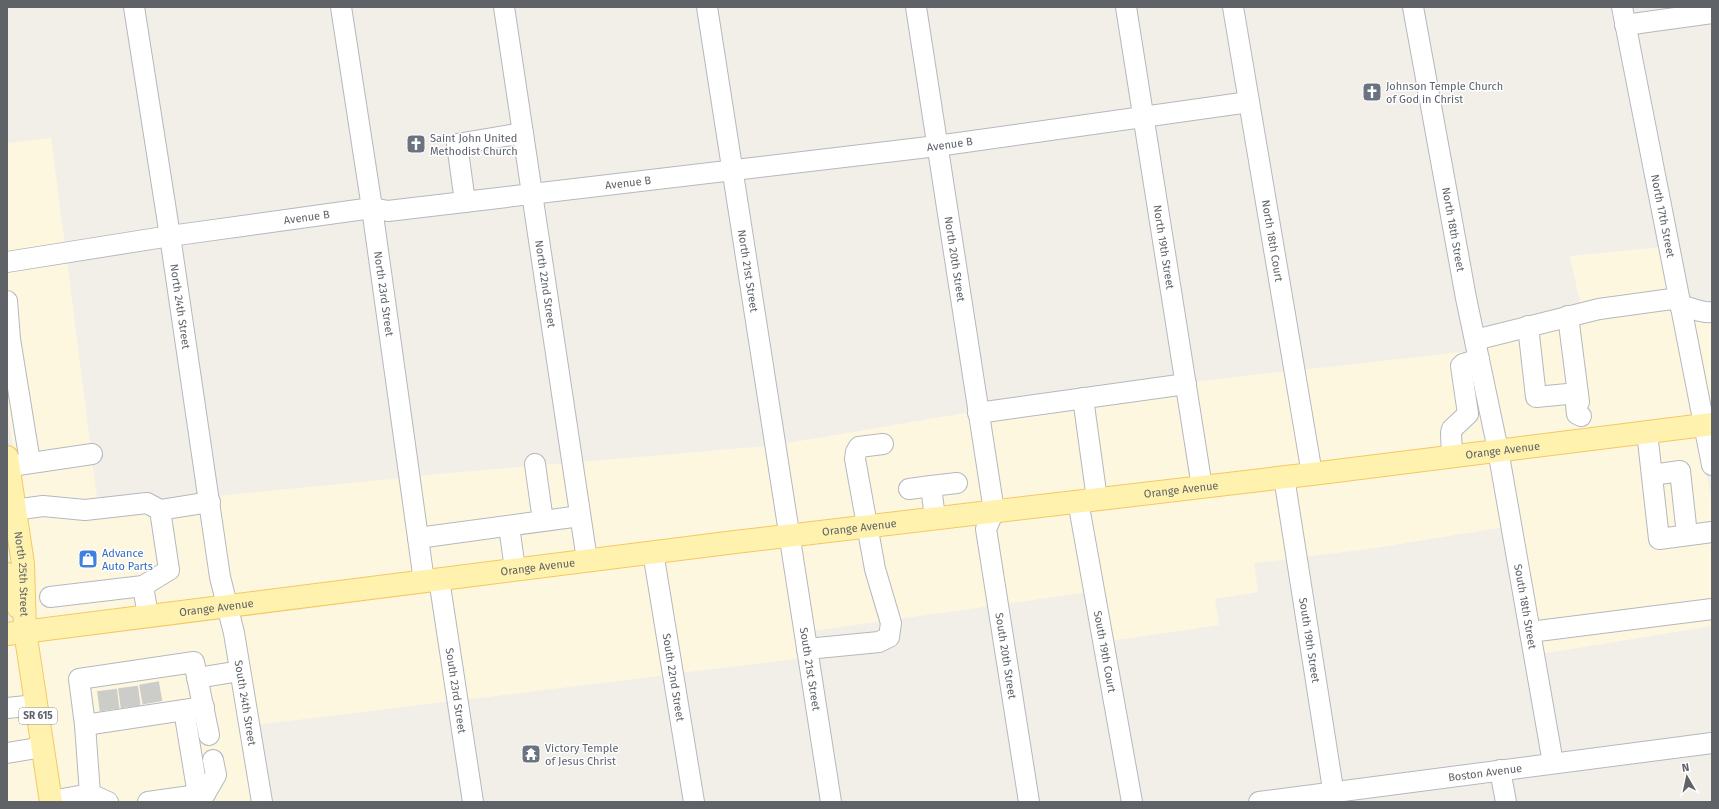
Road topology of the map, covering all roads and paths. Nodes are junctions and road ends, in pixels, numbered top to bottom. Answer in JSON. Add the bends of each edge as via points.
{"nodes":[{"id":1,"x":134,"y":7,"type":"edge"},
{"id":2,"x":341,"y":7,"type":"edge"},
{"id":3,"x":504,"y":7,"type":"edge"},
{"id":4,"x":707,"y":7,"type":"edge"},
{"id":5,"x":916,"y":7,"type":"edge"},
{"id":6,"x":1126,"y":7,"type":"edge"},
{"id":7,"x":1233,"y":7,"type":"edge"},
{"id":8,"x":1413,"y":7,"type":"edge"},
{"id":9,"x":1712,"y":13,"type":"edge"},
{"id":10,"x":1623,"y":16,"type":"edge"},
{"id":11,"x":1249,"y":102,"type":"junction"},
{"id":12,"x":1142,"y":118,"type":"junction"},
{"id":13,"x":522,"y":133,"type":"junction"},
{"id":14,"x":937,"y":146,"type":"junction"},
{"id":15,"x":731,"y":170,"type":"junction"},
{"id":16,"x":531,"y":193,"type":"junction"},
{"id":17,"x":465,"y":202,"type":"junction"},
{"id":18,"x":372,"y":208,"type":"junction"},
{"id":19,"x":170,"y":236,"type":"junction"},
{"id":20,"x":7,"y":262,"type":"edge"},
{"id":21,"x":7,"y":301,"type":"edge"},
{"id":22,"x":1680,"y":302,"type":"junction"},
{"id":23,"x":1712,"y":312,"type":"edge"},
{"id":24,"x":1568,"y":316,"type":"junction"},
{"id":25,"x":1528,"y":326,"type":"junction"},
{"id":26,"x":9,"y":339,"type":"edge"},
{"id":27,"x":1477,"y":349,"type":"junction"},
{"id":28,"x":1186,"y":384,"type":"junction"},
{"id":29,"x":1083,"y":398,"type":"junction"},
{"id":30,"x":1579,"y":404,"type":"junction"},
{"id":31,"x":978,"y":413,"type":"junction"},
{"id":32,"x":1708,"y":425,"type":"edge"},
{"id":33,"x":1648,"y":432,"type":"junction"},
{"id":34,"x":1585,"y":440,"type":"junction"},
{"id":35,"x":883,"y":444,"type":"dead end"},
{"id":36,"x":1498,"y":450,"type":"junction"},
{"id":37,"x":92,"y":454,"type":"dead end"},
{"id":38,"x":1452,"y":456,"type":"junction"},
{"id":39,"x":8,"y":462,"type":"edge"},
{"id":40,"x":30,"y":462,"type":"junction"},
{"id":41,"x":535,"y":464,"type":"dead end"},
{"id":42,"x":1712,"y":465,"type":"edge"},
{"id":43,"x":1312,"y":474,"type":"junction"},
{"id":44,"x":1652,"y":475,"type":"junction"},
{"id":45,"x":1284,"y":477,"type":"junction"},
{"id":46,"x":957,"y":483,"type":"dead end"},
{"id":47,"x":931,"y":486,"type":"junction"},
{"id":48,"x":1202,"y":487,"type":"junction"},
{"id":49,"x":909,"y":489,"type":"dead end"},
{"id":50,"x":1088,"y":500,"type":"junction"},
{"id":51,"x":210,"y":502,"type":"junction"},
{"id":52,"x":11,"y":510,"type":"edge"},
{"id":53,"x":160,"y":510,"type":"junction"},
{"id":54,"x":994,"y":511,"type":"junction"},
{"id":55,"x":580,"y":516,"type":"junction"},
{"id":56,"x":935,"y":518,"type":"junction"},
{"id":57,"x":543,"y":521,"type":"junction"},
{"id":58,"x":509,"y":526,"type":"junction"},
{"id":59,"x":867,"y":526,"type":"junction"},
{"id":60,"x":1712,"y":532,"type":"edge"},
{"id":61,"x":790,"y":535,"type":"junction"},
{"id":62,"x":1687,"y":535,"type":"junction"},
{"id":63,"x":418,"y":538,"type":"junction"},
{"id":64,"x":653,"y":552,"type":"junction"},
{"id":65,"x":587,"y":560,"type":"junction"},
{"id":66,"x":515,"y":569,"type":"junction"},
{"id":67,"x":7,"y":574,"type":"edge"},
{"id":68,"x":432,"y":580,"type":"junction"},
{"id":69,"x":143,"y":586,"type":"junction"},
{"id":70,"x":50,"y":597,"type":"dead end"},
{"id":71,"x":227,"y":605,"type":"junction"},
{"id":72,"x":1712,"y":609,"type":"edge"},
{"id":73,"x":148,"y":616,"type":"junction"},
{"id":74,"x":16,"y":632,"type":"edge"},
{"id":75,"x":1530,"y":632,"type":"junction"},
{"id":76,"x":807,"y":649,"type":"junction"},
{"id":77,"x":240,"y":671,"type":"junction"},
{"id":78,"x":198,"y":678,"type":"junction"},
{"id":79,"x":36,"y":705,"type":"junction"},
{"id":80,"x":7,"y":708,"type":"edge"},
{"id":81,"x":204,"y":708,"type":"junction"},
{"id":82,"x":184,"y":710,"type":"junction"},
{"id":83,"x":85,"y":725,"type":"junction"},
{"id":84,"x":209,"y":735,"type":"dead end"},
{"id":85,"x":1712,"y":743,"type":"edge"},
{"id":86,"x":43,"y":747,"type":"junction"},
{"id":87,"x":7,"y":753,"type":"edge"},
{"id":88,"x":213,"y":760,"type":"dead end"},
{"id":89,"x":1553,"y":763,"type":"junction"},
{"id":90,"x":1500,"y":770,"type":"junction"},
{"id":91,"x":90,"y":794,"type":"junction"},
{"id":92,"x":204,"y":797,"type":"edge"},
{"id":93,"x":1335,"y":797,"type":"edge"},
{"id":94,"x":51,"y":802,"type":"edge"},
{"id":95,"x":108,"y":802,"type":"edge"},
{"id":96,"x":148,"y":802,"type":"edge"},
{"id":97,"x":262,"y":802,"type":"edge"},
{"id":98,"x":473,"y":802,"type":"edge"},
{"id":99,"x":694,"y":802,"type":"edge"},
{"id":100,"x":831,"y":802,"type":"edge"},
{"id":101,"x":1029,"y":802,"type":"edge"},
{"id":102,"x":1132,"y":802,"type":"edge"},
{"id":103,"x":1259,"y":802,"type":"edge"},
{"id":104,"x":1506,"y":802,"type":"edge"}],
"edges":[{"from":1,"to":19,"type":"street","name":"North 24th Street"},
{"from":2,"to":18,"type":"street","name":"North 23rd Street"},
{"from":3,"to":13,"type":"street","name":"North 22nd Street"},
{"from":4,"to":15,"type":"street","name":"North 21st Street"},
{"from":5,"to":14,"type":"street","name":"North 20th Street"},
{"from":6,"to":12,"type":"street","name":"North 19th Street"},
{"from":7,"to":11,"type":"street","name":"North 18th Court"},
{"from":8,"to":27,"type":"street","name":"North 18th Street"},
{"from":9,"to":10,"type":"street"},
{"from":10,"to":22,"type":"street","name":"North 17th Street"},
{"from":11,"to":12,"type":"street","name":"Avenue B"},
{"from":11,"to":43,"type":"street","name":"North 18th Court"},
{"from":12,"to":14,"type":"street","name":"Avenue B"},
{"from":12,"to":28,"type":"street","name":"North 19th Street"},
{"from":13,"to":16,"type":"street","name":"North 22nd Street"},
{"from":13,"to":17,"type":"street","via":[[457,144]]},
{"from":14,"to":15,"type":"street","name":"Avenue B"},
{"from":14,"to":31,"type":"street","name":"North 20th Street"},
{"from":15,"to":16,"type":"street","name":"Avenue B"},
{"from":15,"to":61,"type":"street","name":"North 21st Street"},
{"from":16,"to":17,"type":"street","name":"Avenue B"},
{"from":16,"to":55,"type":"street","name":"North 22nd Street"},
{"from":17,"to":18,"type":"street","name":"Avenue B","via":[[388,211]]},
{"from":18,"to":19,"type":"street","name":"Avenue B"},
{"from":18,"to":63,"type":"street","name":"North 23rd Street"},
{"from":19,"to":20,"type":"street","name":"Avenue B"},
{"from":19,"to":51,"type":"street","name":"North 24th Street"},
{"from":21,"to":26,"type":"street"},
{"from":22,"to":23,"type":"street","via":[[1700,312]]},
{"from":22,"to":24,"type":"street","via":[[1622,305]]},
{"from":22,"to":32,"type":"street","name":"North 17th Street"},
{"from":24,"to":25,"type":"street"},
{"from":24,"to":30,"type":"street"},
{"from":25,"to":27,"type":"street"},
{"from":25,"to":30,"type":"street","via":[[1536,397]]},
{"from":26,"to":40,"type":"street"},
{"from":27,"to":36,"type":"street","name":"North 18th Street"},
{"from":27,"to":38,"type":"street","via":[[1461,366],[1468,414],[1452,429]]},
{"from":28,"to":29,"type":"street"},
{"from":28,"to":48,"type":"street","name":"North 19th Street"},
{"from":29,"to":31,"type":"street"},
{"from":29,"to":50,"type":"street","name":"South 19th Court"},
{"from":30,"to":34,"type":"street"},
{"from":31,"to":54,"type":"street","name":"North 20th Street"},
{"from":32,"to":33,"type":"main road","name":"Orange Avenue"},
{"from":32,"to":42,"type":"street","name":"North 17th Street"},
{"from":33,"to":34,"type":"main road","name":"Orange Avenue"},
{"from":33,"to":44,"type":"street"},
{"from":34,"to":36,"type":"main road","name":"Orange Avenue"},
{"from":35,"to":59,"type":"street","via":[[860,447],[856,452],[855,459]]},
{"from":36,"to":38,"type":"main road","name":"Orange Avenue"},
{"from":36,"to":75,"type":"street","name":"South 18th Street"},
{"from":37,"to":40,"type":"street"},
{"from":38,"to":43,"type":"main road","name":"Orange Avenue"},
{"from":39,"to":40,"type":"street"},
{"from":39,"to":52,"type":"main road","name":"North 25th Street","number":"SR 615"},
{"from":41,"to":57,"type":"street"},
{"from":43,"to":45,"type":"main road","name":"Orange Avenue"},
{"from":44,"to":62,"type":"street","via":[[1659,539]]},
{"from":44,"to":62,"type":"street","via":[[1680,471]]},
{"from":45,"to":48,"type":"main road","name":"Orange Avenue"},
{"from":45,"to":93,"type":"street","name":"South 19th Street"},
{"from":46,"to":47,"type":"street"},
{"from":47,"to":49,"type":"street"},
{"from":47,"to":56,"type":"street"},
{"from":48,"to":50,"type":"main road","name":"Orange Avenue"},
{"from":50,"to":54,"type":"main road","name":"Orange Avenue"},
{"from":50,"to":102,"type":"street","name":"South 19th Court"},
{"from":51,"to":53,"type":"street"},
{"from":51,"to":71,"type":"street","name":"North 24th Street","via":[[220,577]]},
{"from":52,"to":53,"type":"street","via":[[43,506],[85,510],[147,503]]},
{"from":52,"to":74,"type":"main road","name":"North 25th Street","number":"SR 615","via":[[24,564]]},
{"from":53,"to":69,"type":"street","via":[[169,570]]},
{"from":54,"to":56,"type":"main road","name":"Orange Avenue"},
{"from":54,"to":101,"type":"street","name":"South 20th Street","via":[[986,529]]},
{"from":55,"to":57,"type":"street"},
{"from":55,"to":65,"type":"street","name":"North 22nd Street"},
{"from":56,"to":59,"type":"main road","name":"Orange Avenue"},
{"from":57,"to":58,"type":"street"},
{"from":58,"to":63,"type":"street"},
{"from":58,"to":66,"type":"street"},
{"from":59,"to":61,"type":"main road","name":"Orange Avenue"},
{"from":59,"to":76,"type":"street","via":[[879,587],[891,623],[889,637],[879,642]]},
{"from":60,"to":62,"type":"street"},
{"from":61,"to":64,"type":"main road","name":"Orange Avenue"},
{"from":61,"to":76,"type":"street","name":"South 21st Street"},
{"from":63,"to":68,"type":"street","name":"North 23rd Street"},
{"from":64,"to":65,"type":"main road","name":"Orange Avenue"},
{"from":64,"to":99,"type":"street","name":"South 22nd Street"},
{"from":65,"to":66,"type":"main road","name":"Orange Avenue"},
{"from":66,"to":68,"type":"main road","name":"Orange Avenue"},
{"from":67,"to":74,"type":"main road","name":"North 25th Street","number":"SR 615"},
{"from":68,"to":71,"type":"main road","name":"Orange Avenue"},
{"from":68,"to":98,"type":"street","name":"South 23rd Street"},
{"from":69,"to":70,"type":"street"},
{"from":69,"to":73,"type":"street"},
{"from":71,"to":73,"type":"main road","name":"Orange Avenue"},
{"from":71,"to":77,"type":"street","name":"South 24th Street"},
{"from":72,"to":75,"type":"street"},
{"from":73,"to":74,"type":"main road","name":"Orange Avenue"},
{"from":74,"to":79,"type":"main road","number":"SR 615"},
{"from":75,"to":89,"type":"street","name":"South 18th Street"},
{"from":76,"to":100,"type":"street","name":"South 21st Street"},
{"from":77,"to":78,"type":"street"},
{"from":77,"to":97,"type":"street","name":"South 24th Street"},
{"from":78,"to":81,"type":"street"},
{"from":78,"to":83,"type":"street","via":[[194,662],[127,680],[106,683],[79,679]]},
{"from":79,"to":80,"type":"street"},
{"from":79,"to":86,"type":"main road","number":"SR 615"},
{"from":81,"to":82,"type":"street"},
{"from":81,"to":84,"type":"street"},
{"from":82,"to":83,"type":"street","via":[[153,710],[111,717]]},
{"from":82,"to":92,"type":"street"},
{"from":83,"to":91,"type":"street"},
{"from":85,"to":89,"type":"street","name":"Boston Avenue"},
{"from":86,"to":87,"type":"street"},
{"from":86,"to":94,"type":"main road","number":"SR 615"},
{"from":88,"to":92,"type":"street","via":[[216,775]]},
{"from":89,"to":90,"type":"street","name":"Boston Avenue"},
{"from":90,"to":93,"type":"street","name":"Boston Avenue"},
{"from":90,"to":104,"type":"street"},
{"from":91,"to":94,"type":"street"},
{"from":91,"to":95,"type":"street"},
{"from":92,"to":96,"type":"street"},
{"from":93,"to":103,"type":"street","name":"Boston Avenue"}]}
